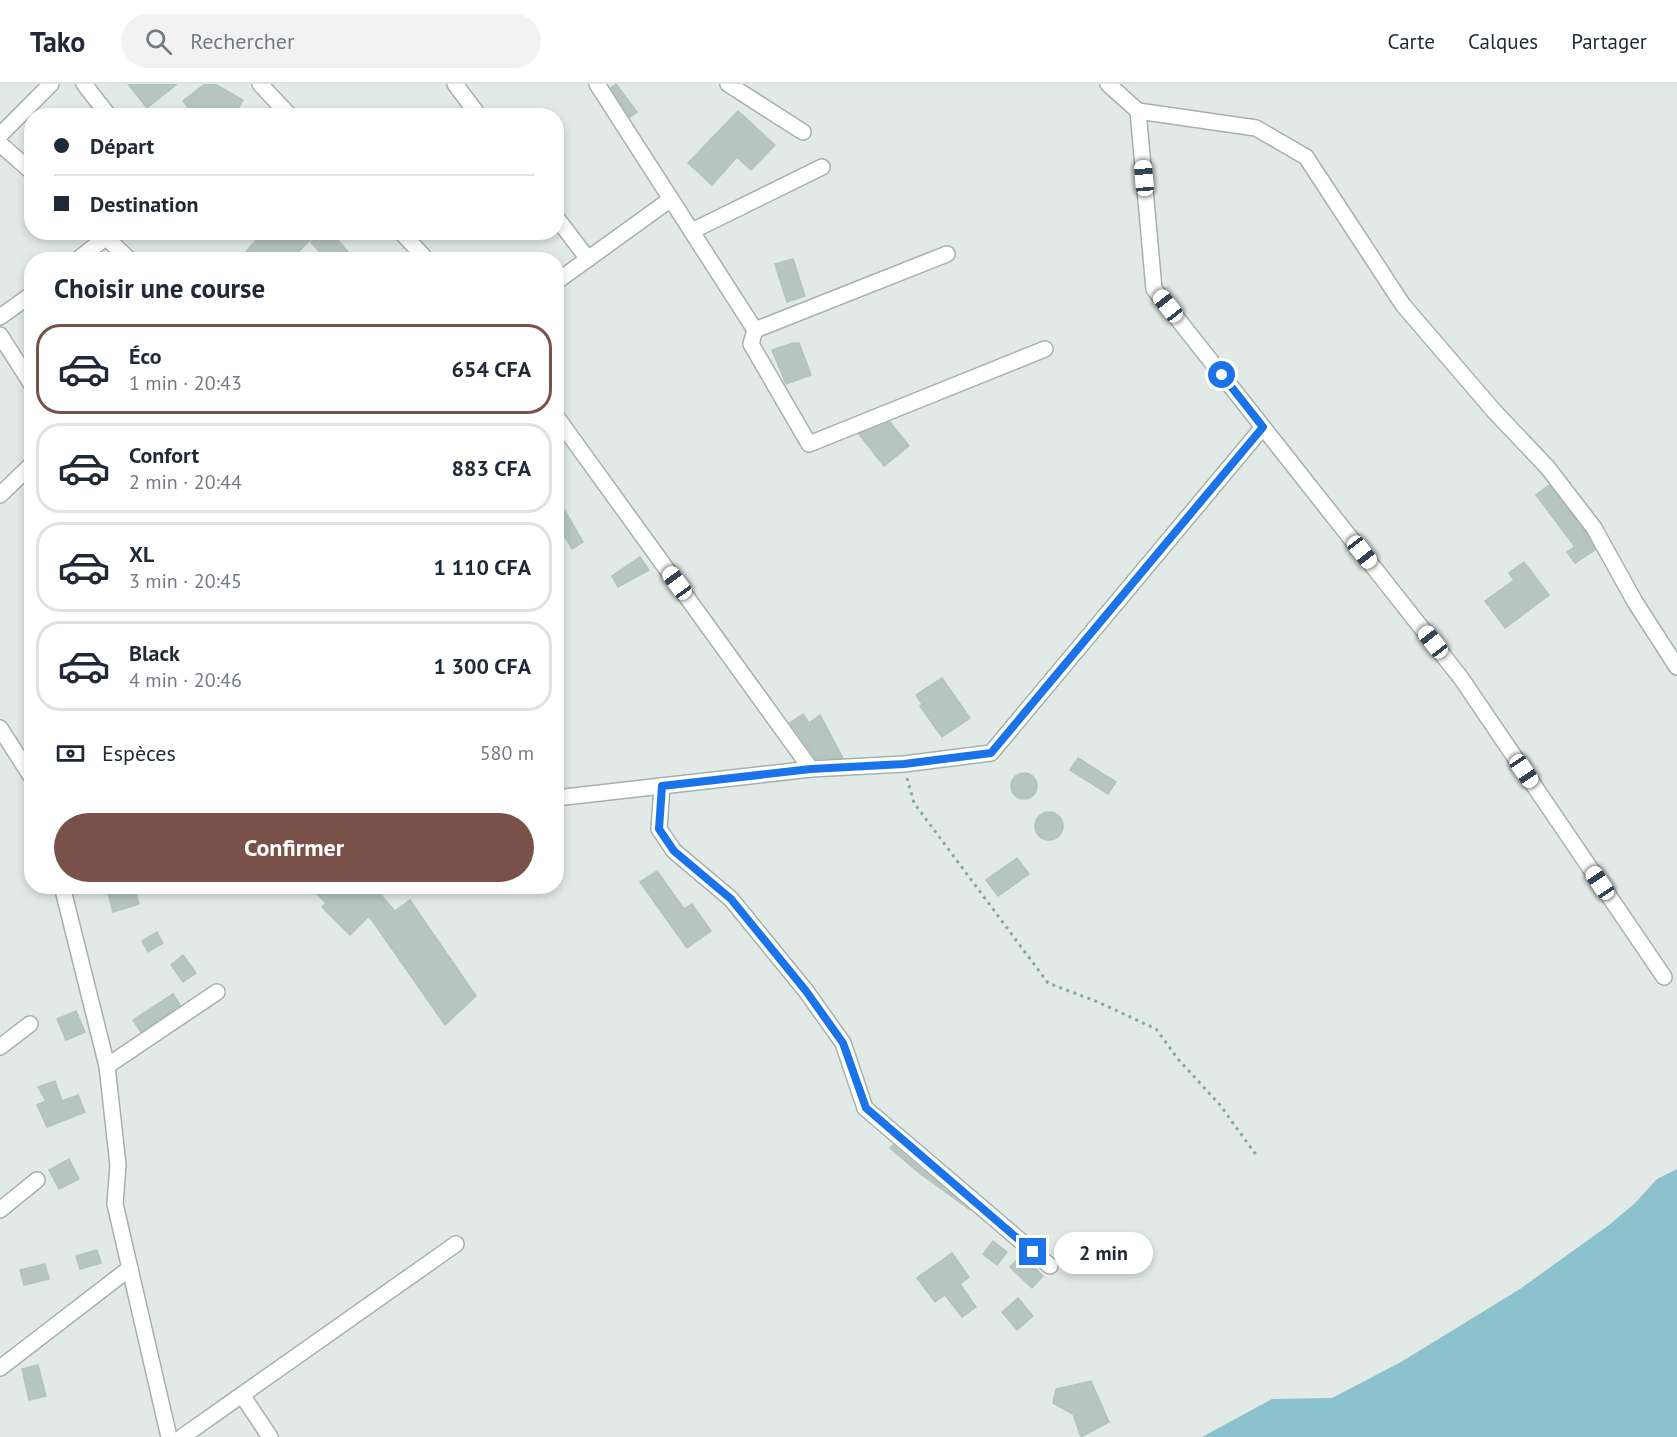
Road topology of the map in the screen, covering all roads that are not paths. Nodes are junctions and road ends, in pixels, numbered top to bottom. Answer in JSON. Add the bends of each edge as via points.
{"nodes":[{"id":1,"x":51,"y":84,"type":"edge"},
{"id":2,"x":84,"y":84,"type":"edge"},
{"id":3,"x":260,"y":84,"type":"edge"},
{"id":4,"x":455,"y":84,"type":"edge"},
{"id":5,"x":597,"y":84,"type":"edge"},
{"id":6,"x":728,"y":84,"type":"edge"},
{"id":7,"x":1108,"y":84,"type":"edge"},
{"id":8,"x":27,"y":108,"type":"edge"},
{"id":9,"x":103,"y":108,"type":"edge"},
{"id":10,"x":277,"y":108,"type":"edge"},
{"id":11,"x":473,"y":108,"type":"edge"},
{"id":12,"x":24,"y":111,"type":"edge"},
{"id":13,"x":1138,"y":111,"type":"junction"},
{"id":14,"x":802,"y":132,"type":"dead end"},
{"id":15,"x":0,"y":135,"type":"edge"},
{"id":16,"x":0,"y":144,"type":"edge"},
{"id":17,"x":24,"y":165,"type":"edge"},
{"id":18,"x":822,"y":168,"type":"dead end"},
{"id":19,"x":671,"y":199,"type":"junction"},
{"id":20,"x":564,"y":228,"type":"edge"},
{"id":21,"x":692,"y":231,"type":"junction"},
{"id":22,"x":99,"y":240,"type":"edge"},
{"id":23,"x":112,"y":240,"type":"edge"},
{"id":24,"x":408,"y":240,"type":"edge"},
{"id":25,"x":86,"y":252,"type":"edge"},
{"id":26,"x":123,"y":252,"type":"edge"},
{"id":27,"x":420,"y":252,"type":"edge"},
{"id":28,"x":947,"y":254,"type":"dead end"},
{"id":29,"x":588,"y":259,"type":"junction"},
{"id":30,"x":564,"y":276,"type":"edge"},
{"id":31,"x":24,"y":300,"type":"edge"},
{"id":32,"x":0,"y":317,"type":"edge"},
{"id":33,"x":755,"y":330,"type":"junction"},
{"id":34,"x":0,"y":335,"type":"edge"},
{"id":35,"x":1045,"y":349,"type":"dead end"},
{"id":36,"x":24,"y":372,"type":"edge"},
{"id":37,"x":564,"y":427,"type":"edge"},
{"id":38,"x":1263,"y":427,"type":"junction"},
{"id":39,"x":24,"y":472,"type":"edge"},
{"id":40,"x":0,"y":495,"type":"edge"},
{"id":41,"x":1677,"y":667,"type":"edge"},
{"id":42,"x":0,"y":728,"type":"edge"},
{"id":43,"x":24,"y":766,"type":"edge"},
{"id":44,"x":811,"y":769,"type":"junction"},
{"id":45,"x":662,"y":786,"type":"junction"},
{"id":46,"x":564,"y":797,"type":"edge"},
{"id":47,"x":64,"y":894,"type":"edge"},
{"id":48,"x":1664,"y":977,"type":"dead end"},
{"id":49,"x":217,"y":992,"type":"dead end"},
{"id":50,"x":30,"y":1024,"type":"dead end"},
{"id":51,"x":0,"y":1047,"type":"edge"},
{"id":52,"x":107,"y":1066,"type":"junction"},
{"id":53,"x":38,"y":1180,"type":"dead end"},
{"id":54,"x":0,"y":1210,"type":"edge"},
{"id":55,"x":456,"y":1244,"type":"dead end"},
{"id":56,"x":1050,"y":1266,"type":"dead end"},
{"id":57,"x":130,"y":1269,"type":"junction"},
{"id":58,"x":0,"y":1368,"type":"edge"},
{"id":59,"x":242,"y":1395,"type":"junction"},
{"id":60,"x":169,"y":1437,"type":"edge"},
{"id":61,"x":182,"y":1437,"type":"edge"},
{"id":62,"x":270,"y":1437,"type":"edge"}],
"edges":[{"from":1,"to":8,"type":"street"},
{"from":2,"to":9,"type":"street"},
{"from":3,"to":10,"type":"street"},
{"from":4,"to":11,"type":"street"},
{"from":5,"to":19,"type":"street"},
{"from":6,"to":14,"type":"street"},
{"from":7,"to":13,"type":"street"},
{"from":12,"to":15,"type":"street"},
{"from":13,"to":38,"type":"street","via":[[1154,289]]},
{"from":13,"to":41,"type":"street","via":[[1256,128],[1306,157],[1403,305],[1548,468],[1594,528]]},
{"from":16,"to":17,"type":"street"},
{"from":18,"to":21,"type":"street"},
{"from":19,"to":21,"type":"street"},
{"from":19,"to":29,"type":"street"},
{"from":20,"to":29,"type":"street"},
{"from":21,"to":33,"type":"street"},
{"from":22,"to":25,"type":"street"},
{"from":23,"to":26,"type":"street"},
{"from":24,"to":27,"type":"street"},
{"from":28,"to":33,"type":"street"},
{"from":29,"to":30,"type":"street"},
{"from":31,"to":32,"type":"street"},
{"from":33,"to":35,"type":"street","via":[[751,344],[809,444]]},
{"from":34,"to":36,"type":"street"},
{"from":37,"to":44,"type":"street"},
{"from":38,"to":44,"type":"street","via":[[991,753],[904,764]]},
{"from":38,"to":48,"type":"street","via":[[1461,678]]},
{"from":39,"to":40,"type":"street"},
{"from":42,"to":43,"type":"street"},
{"from":44,"to":45,"type":"street"},
{"from":45,"to":46,"type":"street"},
{"from":45,"to":56,"type":"street","via":[[659,829],[674,851],[731,899],[806,991],[843,1043],[866,1108]]},
{"from":47,"to":52,"type":"street"},
{"from":49,"to":52,"type":"street"},
{"from":50,"to":51,"type":"street"},
{"from":52,"to":57,"type":"street","via":[[118,1165],[115,1204]]},
{"from":53,"to":54,"type":"street"},
{"from":55,"to":59,"type":"street"},
{"from":57,"to":58,"type":"street"},
{"from":57,"to":60,"type":"street"},
{"from":59,"to":61,"type":"street"},
{"from":59,"to":62,"type":"street"}]}
